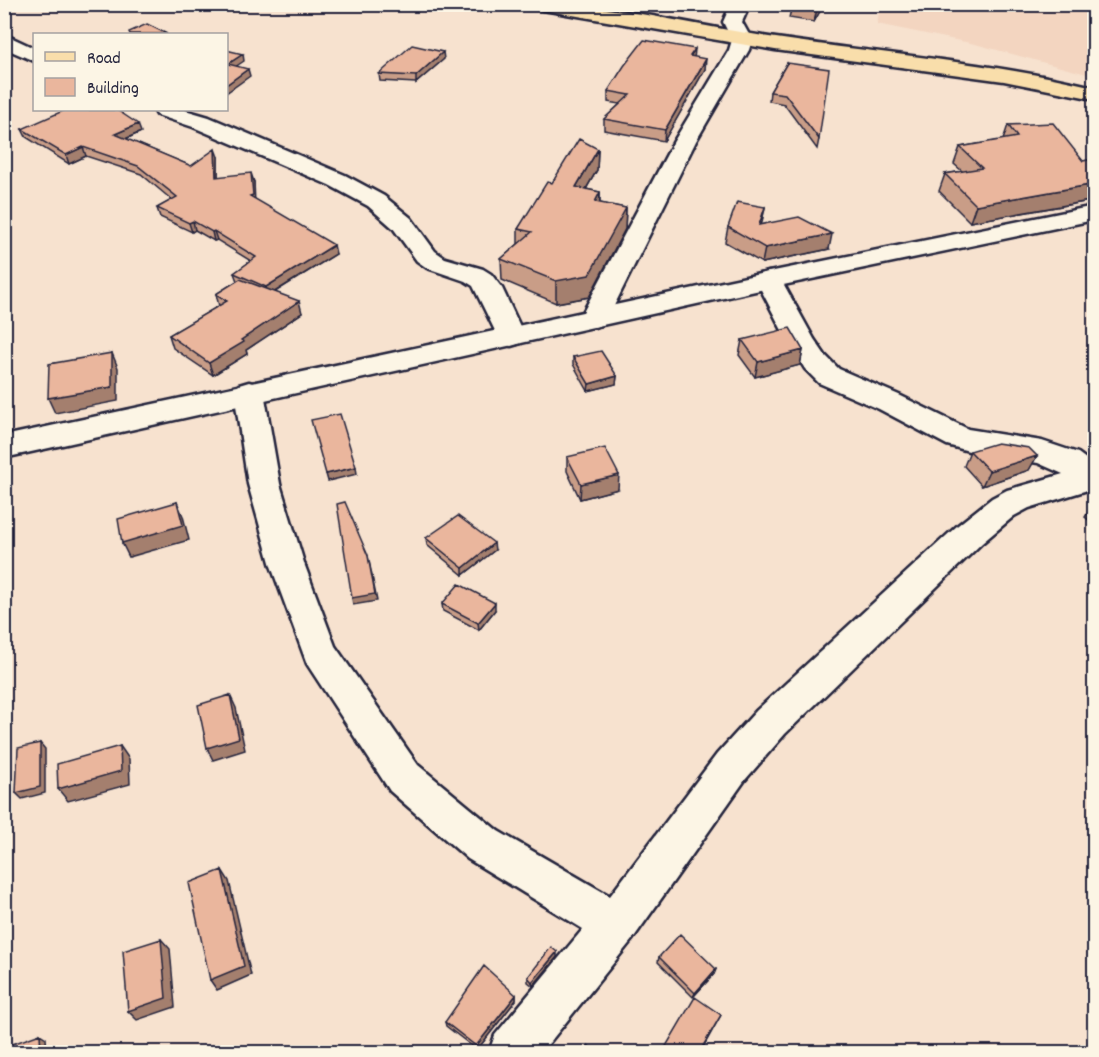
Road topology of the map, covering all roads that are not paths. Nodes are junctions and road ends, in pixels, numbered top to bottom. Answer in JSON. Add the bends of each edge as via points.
{"nodes":[{"id":1,"x":543,"y":4,"type":"edge"},
{"id":2,"x":741,"y":4,"type":"edge"},
{"id":3,"x":4,"y":40,"type":"edge"},
{"id":4,"x":742,"y":40,"type":"junction"},
{"id":5,"x":33,"y":54,"type":"edge"},
{"id":6,"x":1095,"y":93,"type":"edge"},
{"id":7,"x":168,"y":111,"type":"edge"},
{"id":8,"x":1095,"y":213,"type":"edge"},
{"id":9,"x":769,"y":280,"type":"junction"},
{"id":10,"x":594,"y":318,"type":"junction"},
{"id":11,"x":511,"y":337,"type":"junction"},
{"id":12,"x":249,"y":392,"type":"junction"},
{"id":13,"x":4,"y":447,"type":"edge"},
{"id":14,"x":1092,"y":477,"type":"edge"},
{"id":15,"x":615,"y":924,"type":"junction"},
{"id":16,"x":512,"y":1053,"type":"edge"}],
"edges":[{"from":1,"to":4,"type":"main road"},
{"from":2,"to":4,"type":"street","via":[[732,17],[732,25]]},
{"from":3,"to":5,"type":"street"},
{"from":4,"to":6,"type":"main road","via":[[955,66]]},
{"from":4,"to":10,"type":"street"},
{"from":7,"to":11,"type":"street","via":[[337,180],[376,201],[402,223],[426,256],[482,280]]},
{"from":8,"to":9,"type":"street"},
{"from":9,"to":10,"type":"street"},
{"from":9,"to":14,"type":"street","via":[[801,340],[829,376],[958,437],[1042,452],[1067,461]]},
{"from":10,"to":11,"type":"street"},
{"from":11,"to":12,"type":"street"},
{"from":12,"to":13,"type":"street"},
{"from":12,"to":15,"type":"street","via":[[264,484],[288,566],[320,653],[404,778],[483,845]]},
{"from":14,"to":15,"type":"street","via":[[1018,499],[970,534],[771,722],[731,767]]},
{"from":15,"to":16,"type":"street"}]}
